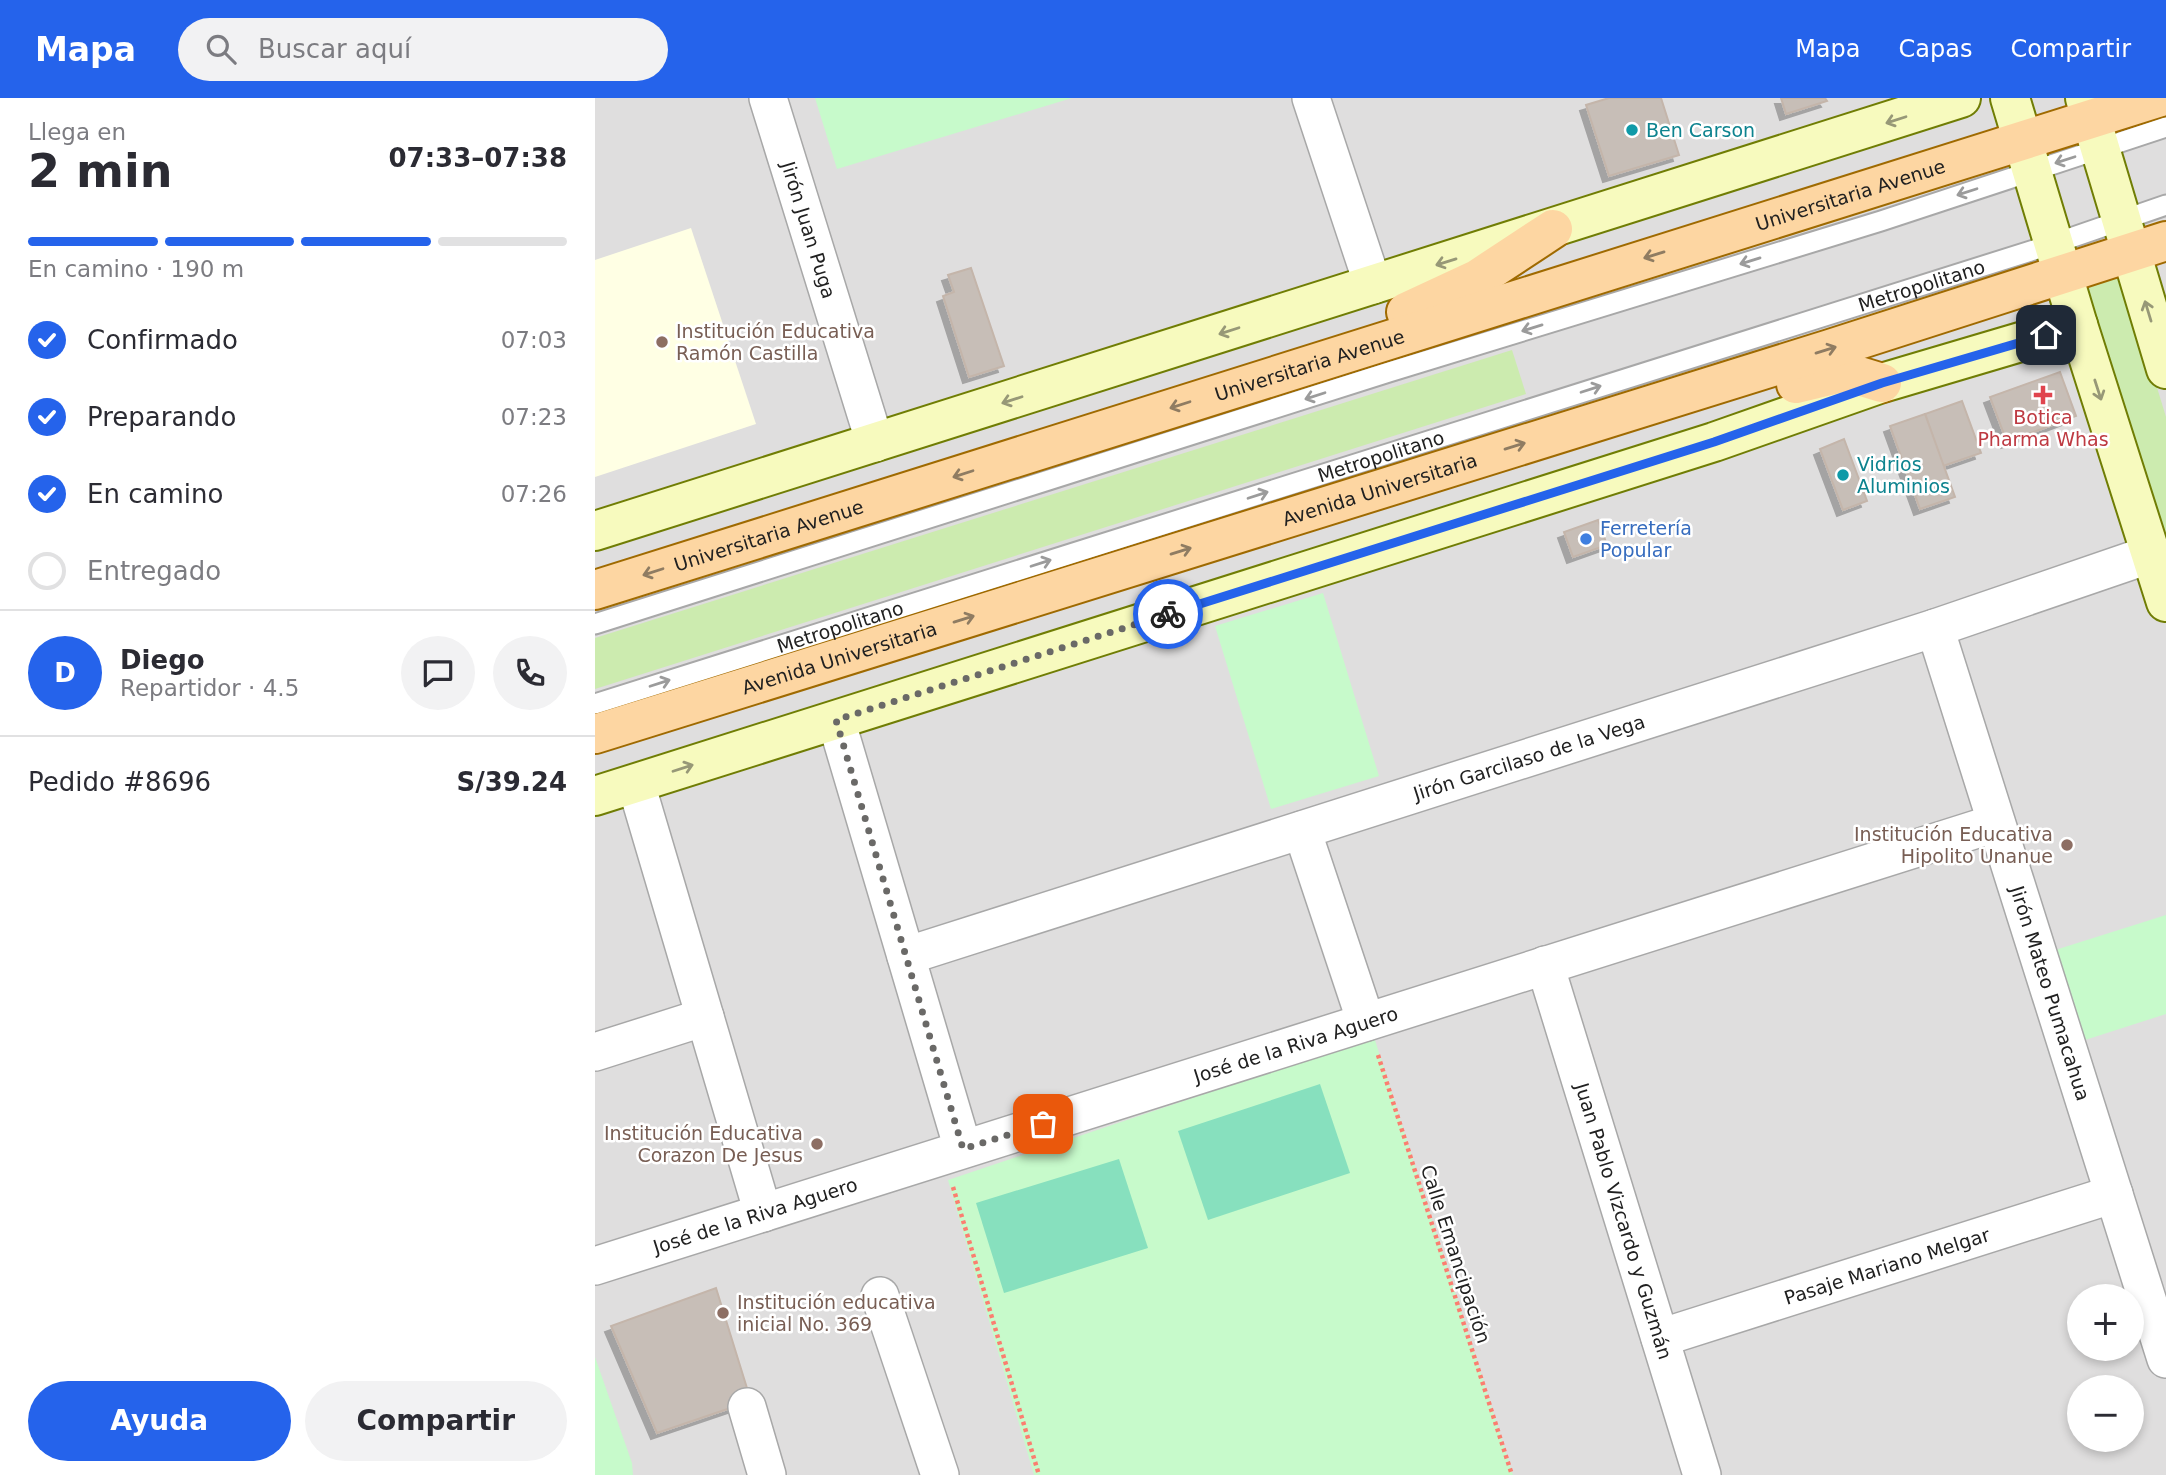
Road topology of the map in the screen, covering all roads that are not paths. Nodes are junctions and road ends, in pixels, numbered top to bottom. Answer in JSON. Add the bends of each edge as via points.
{"nodes":[{"id":1,"x":768,"y":98,"type":"edge"},
{"id":2,"x":1311,"y":98,"type":"edge"},
{"id":3,"x":1961,"y":98,"type":"edge"},
{"id":4,"x":2010,"y":98,"type":"edge"},
{"id":5,"x":2158,"y":98,"type":"edge"},
{"id":6,"x":2092,"y":122,"type":"edge"},
{"id":7,"x":2166,"y":127,"type":"edge"},
{"id":8,"x":2027,"y":155,"type":"junction"},
{"id":9,"x":2166,"y":205,"type":"edge"},
{"id":10,"x":1553,"y":229,"type":"junction"},
{"id":11,"x":2125,"y":236,"type":"junction"},
{"id":12,"x":2166,"y":241,"type":"edge"},
{"id":13,"x":2058,"y":259,"type":"junction"},
{"id":14,"x":1373,"y":285,"type":"junction"},
{"id":15,"x":2078,"y":325,"type":"junction"},
{"id":16,"x":1350,"y":351,"type":"junction"},
{"id":17,"x":2166,"y":369,"type":"edge"},
{"id":18,"x":1882,"y":383,"type":"junction"},
{"id":19,"x":1713,"y":384,"type":"junction"},
{"id":20,"x":875,"y":443,"type":"junction"},
{"id":21,"x":595,"y":531,"type":"edge"},
{"id":22,"x":2151,"y":554,"type":"junction"},
{"id":23,"x":595,"y":590,"type":"edge"},
{"id":24,"x":2166,"y":602,"type":"edge"},
{"id":25,"x":595,"y":624,"type":"edge"},
{"id":26,"x":1935,"y":628,"type":"junction"},
{"id":27,"x":595,"y":704,"type":"edge"},
{"id":28,"x":836,"y":720,"type":"junction"},
{"id":29,"x":595,"y":734,"type":"edge"},
{"id":30,"x":636,"y":783,"type":"junction"},
{"id":31,"x":595,"y":796,"type":"edge"},
{"id":32,"x":1996,"y":823,"type":"junction"},
{"id":33,"x":1302,"y":830,"type":"junction"},
{"id":34,"x":906,"y":956,"type":"junction"},
{"id":35,"x":1545,"y":965,"type":"junction"},
{"id":36,"x":705,"y":1017,"type":"junction"},
{"id":37,"x":1372,"y":1038,"type":"junction"},
{"id":38,"x":595,"y":1052,"type":"edge"},
{"id":39,"x":958,"y":1166,"type":"junction"},
{"id":40,"x":2114,"y":1194,"type":"junction"},
{"id":41,"x":763,"y":1213,"type":"junction"},
{"id":42,"x":595,"y":1266,"type":"edge"},
{"id":43,"x":880,"y":1296,"type":"dead end"},
{"id":44,"x":1660,"y":1338,"type":"junction"},
{"id":45,"x":2166,"y":1359,"type":"edge"},
{"id":46,"x":747,"y":1407,"type":"dead end"},
{"id":47,"x":767,"y":1475,"type":"edge"},
{"id":48,"x":940,"y":1475,"type":"edge"},
{"id":49,"x":1702,"y":1475,"type":"edge"}],
"edges":[{"from":1,"to":20,"type":"street","name":"Jirón Juan Puga"},
{"from":2,"to":14,"type":"street"},
{"from":3,"to":10,"type":"street","one_way":true},
{"from":4,"to":8,"type":"street"},
{"from":5,"to":6,"type":"main road"},
{"from":6,"to":7,"type":"lane"},
{"from":6,"to":8,"type":"main road","one_way":true},
{"from":6,"to":11,"type":"street"},
{"from":8,"to":13,"type":"street"},
{"from":8,"to":16,"type":"main road","name":"Universitaria Avenue","one_way":true},
{"from":8,"to":25,"type":"lane","one_way":true,"via":[[1867,225]]},
{"from":9,"to":11,"type":"lane"},
{"from":10,"to":14,"type":"street","one_way":true},
{"from":10,"to":16,"type":"main road","via":[[1477,279],[1371,328]]},
{"from":11,"to":12,"type":"main road","name":"Avenida Universitaria"},
{"from":11,"to":13,"type":"main road","name":"Avenida Universitaria"},
{"from":17,"to":11,"type":"street","one_way":true},
{"from":13,"to":15,"type":"street"},
{"from":19,"to":13,"type":"main road","name":"Avenida Universitaria","one_way":true},
{"from":27,"to":13,"type":"lane","name":"Metropolitano","one_way":true},
{"from":14,"to":20,"type":"street","one_way":true},
{"from":15,"to":18,"type":"street"},
{"from":15,"to":22,"type":"street","one_way":true},
{"from":16,"to":23,"type":"main road","name":"Universitaria Avenue","one_way":true},
{"from":18,"to":19,"type":"main road","via":[[1846,372],[1744,397]]},
{"from":18,"to":28,"type":"street","via":[[1701,446]]},
{"from":29,"to":19,"type":"main road","name":"Avenida Universitaria","one_way":true},
{"from":20,"to":21,"type":"street"},
{"from":22,"to":24,"type":"street"},
{"from":22,"to":26,"type":"street","name":"Jirón Garcilaso de la Vega"},
{"from":26,"to":32,"type":"street","name":"Jirón Mateo Pumacahua"},
{"from":26,"to":33,"type":"street","name":"Jirón Garcilaso de la Vega"},
{"from":30,"to":28,"type":"street","one_way":true},
{"from":28,"to":34,"type":"street"},
{"from":30,"to":31,"type":"street"},
{"from":30,"to":36,"type":"street"},
{"from":32,"to":35,"type":"street","name":"José de la Riva Aguero"},
{"from":32,"to":40,"type":"street","name":"Jirón Mateo Pumacahua"},
{"from":33,"to":34,"type":"street","name":"Jirón Garcilaso de la Vega"},
{"from":33,"to":37,"type":"street"},
{"from":34,"to":39,"type":"street"},
{"from":35,"to":37,"type":"street","name":"José de la Riva Aguero"},
{"from":35,"to":44,"type":"street","name":"Juan Pablo Vizcardo y Guzmán"},
{"from":36,"to":38,"type":"street"},
{"from":36,"to":41,"type":"street"},
{"from":37,"to":39,"type":"street","name":"José de la Riva Aguero"},
{"from":39,"to":41,"type":"street","name":"José de la Riva Aguero"},
{"from":40,"to":44,"type":"street","name":"Pasaje Mariano Melgar"},
{"from":40,"to":45,"type":"street","name":"Jirón Mateo Pumacahua"},
{"from":41,"to":42,"type":"street","name":"José de la Riva Aguero"},
{"from":43,"to":48,"type":"street"},
{"from":44,"to":49,"type":"street","name":"Juan Pablo Vizcardo y Guzmán"},
{"from":46,"to":47,"type":"street"}]}
